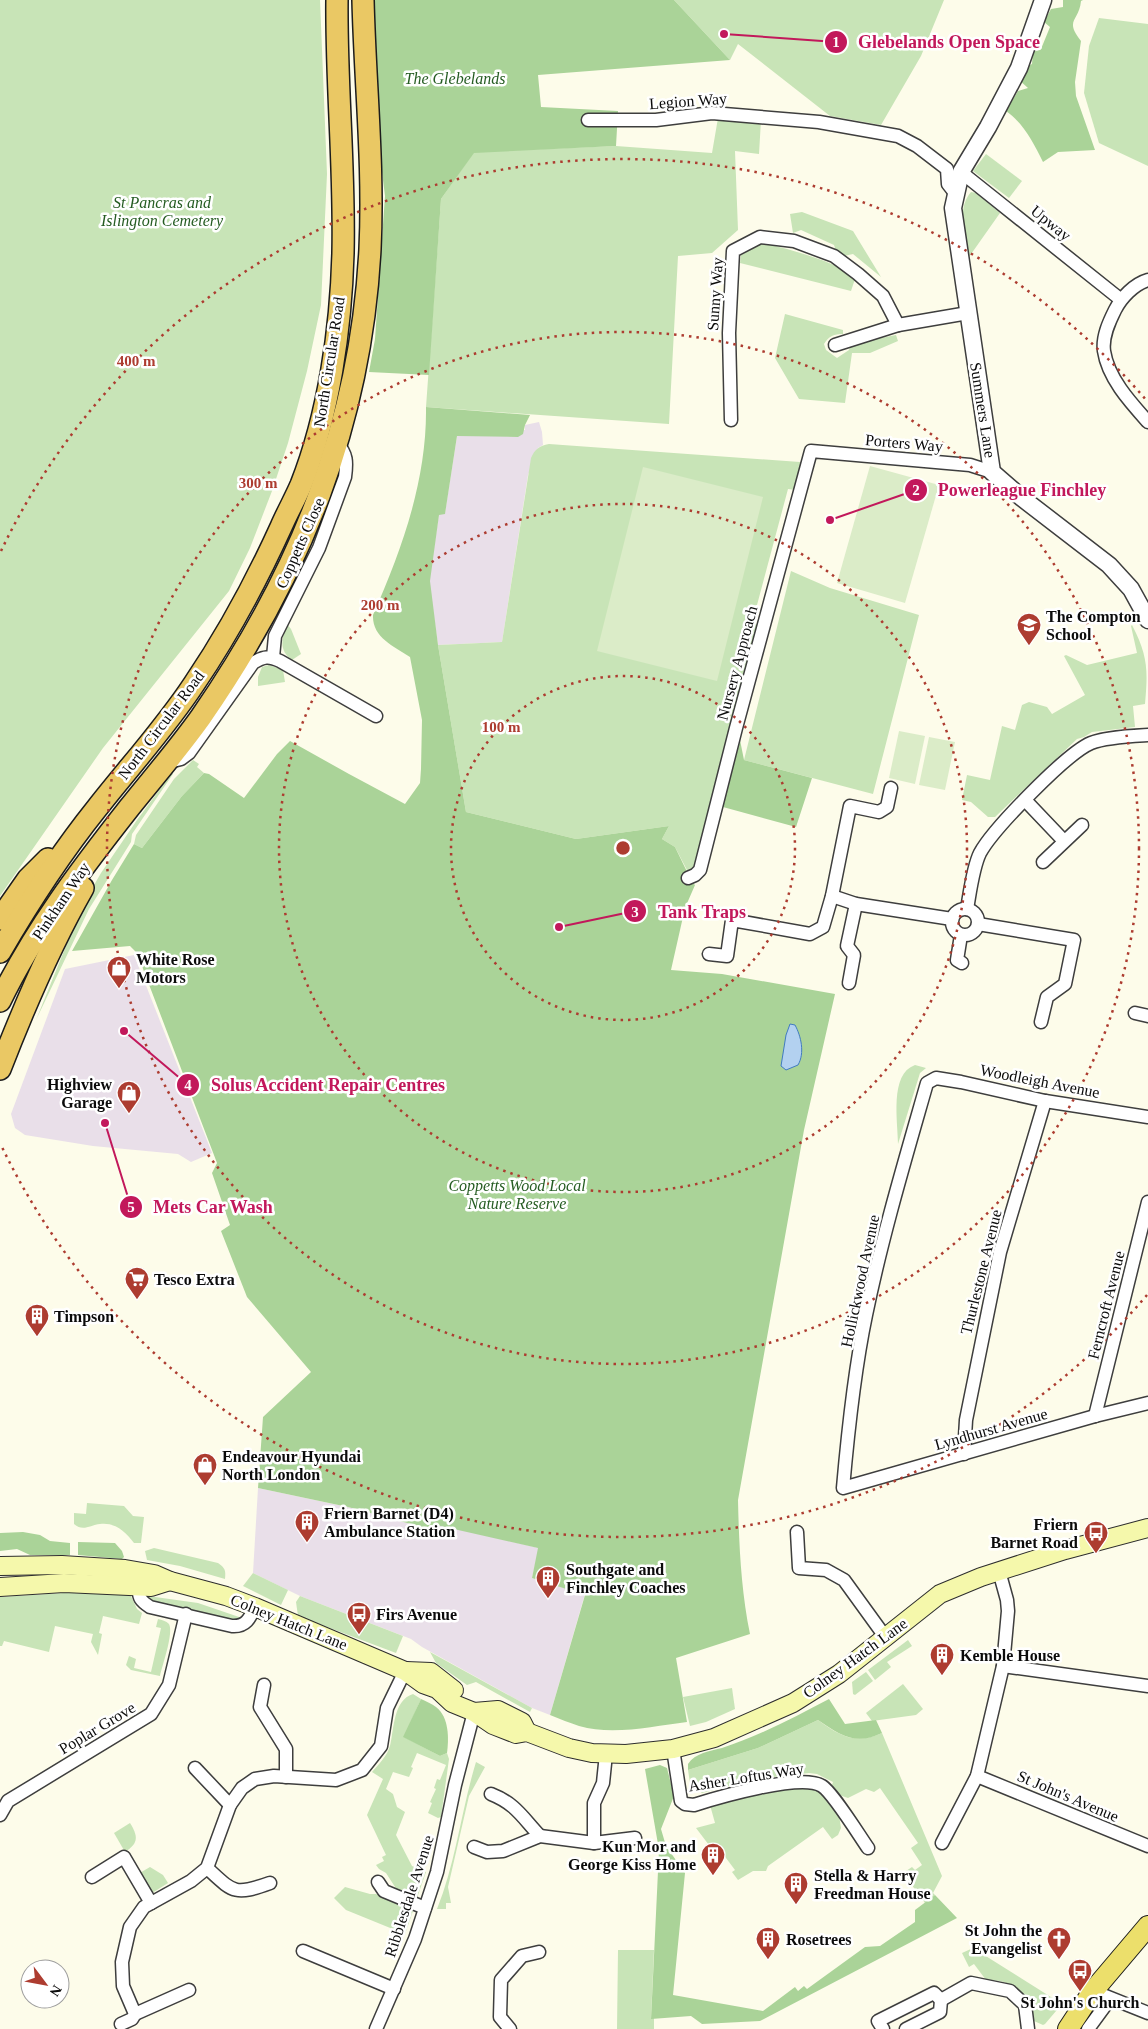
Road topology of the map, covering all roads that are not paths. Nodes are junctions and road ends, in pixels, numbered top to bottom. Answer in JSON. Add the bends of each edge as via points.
{"nodes":[{"id":1,"x":337,"y":0,"type":"edge"},
{"id":2,"x":363,"y":0,"type":"edge"},
{"id":3,"x":1043,"y":0,"type":"edge"},
{"id":4,"x":588,"y":120,"type":"dead end"},
{"id":5,"x":819,"y":122,"type":"joint"},
{"id":6,"x":961,"y":172,"type":"junction"},
{"id":7,"x":956,"y":193,"type":"junction"},
{"id":8,"x":1148,"y":280,"type":"edge"},
{"id":9,"x":1120,"y":300,"type":"junction"},
{"id":10,"x":968,"y":313,"type":"junction"},
{"id":11,"x":898,"y":325,"type":"junction"},
{"id":12,"x":836,"y":345,"type":"dead end"},
{"id":13,"x":730,"y":420,"type":"dead end"},
{"id":14,"x":1148,"y":422,"type":"edge"},
{"id":15,"x":337,"y":443,"type":"junction"},
{"id":16,"x":811,"y":451,"type":"joint"},
{"id":17,"x":992,"y":472,"type":"junction"},
{"id":18,"x":1148,"y":620,"type":"edge"},
{"id":19,"x":273,"y":657,"type":"junction"},
{"id":20,"x":376,"y":716,"type":"dead end"},
{"id":21,"x":1148,"y":735,"type":"edge"},
{"id":22,"x":166,"y":763,"type":"junction"},
{"id":23,"x":891,"y":788,"type":"dead end"},
{"id":24,"x":1025,"y":800,"type":"junction"},
{"id":25,"x":131,"y":806,"type":"junction"},
{"id":26,"x":95,"y":810,"type":"junction"},
{"id":27,"x":1082,"y":825,"type":"dead end"},
{"id":28,"x":1064,"y":841,"type":"junction"},
{"id":29,"x":1043,"y":862,"type":"dead end"},
{"id":30,"x":688,"y":878,"type":"dead end"},
{"id":31,"x":832,"y":896,"type":"junction"},
{"id":32,"x":856,"y":904,"type":"junction"},
{"id":33,"x":967,"y":909,"type":"junction"},
{"id":34,"x":2,"y":915,"type":"edge"},
{"id":35,"x":952,"y":919,"type":"junction"},
{"id":36,"x":978,"y":924,"type":"junction"},
{"id":37,"x":961,"y":935,"type":"junction"},
{"id":38,"x":0,"y":952,"type":"edge"},
{"id":39,"x":709,"y":954,"type":"dead end"},
{"id":40,"x":962,"y":963,"type":"dead end"},
{"id":41,"x":849,"y":983,"type":"dead end"},
{"id":42,"x":0,"y":1001,"type":"edge"},
{"id":43,"x":1135,"y":1013,"type":"dead end"},
{"id":44,"x":1148,"y":1016,"type":"edge"},
{"id":45,"x":1041,"y":1022,"type":"dead end"},
{"id":46,"x":0,"y":1068,"type":"edge"},
{"id":47,"x":927,"y":1084,"type":"joint"},
{"id":48,"x":1045,"y":1101,"type":"junction"},
{"id":49,"x":1148,"y":1117,"type":"edge"},
{"id":50,"x":1148,"y":1202,"type":"edge"},
{"id":51,"x":1148,"y":1403,"type":"edge"},
{"id":52,"x":1095,"y":1416,"type":"junction"},
{"id":53,"x":964,"y":1454,"type":"junction"},
{"id":54,"x":843,"y":1488,"type":"joint"},
{"id":55,"x":1148,"y":1528,"type":"edge"},
{"id":56,"x":797,"y":1532,"type":"dead end"},
{"id":57,"x":0,"y":1566,"type":"edge"},
{"id":58,"x":999,"y":1571,"type":"junction"},
{"id":59,"x":170,"y":1581,"type":"junction"},
{"id":60,"x":139,"y":1586,"type":"junction"},
{"id":61,"x":0,"y":1587,"type":"edge"},
{"id":62,"x":255,"y":1607,"type":"junction"},
{"id":63,"x":186,"y":1614,"type":"junction"},
{"id":64,"x":886,"y":1638,"type":"junction"},
{"id":65,"x":1003,"y":1666,"type":"junction"},
{"id":66,"x":406,"y":1671,"type":"junction"},
{"id":67,"x":264,"y":1685,"type":"dead end"},
{"id":68,"x":1148,"y":1686,"type":"edge"},
{"id":69,"x":474,"y":1712,"type":"junction"},
{"id":70,"x":673,"y":1749,"type":"junction"},
{"id":71,"x":606,"y":1754,"type":"junction"},
{"id":72,"x":195,"y":1768,"type":"dead end"},
{"id":73,"x":977,"y":1776,"type":"junction"},
{"id":74,"x":286,"y":1777,"type":"junction"},
{"id":75,"x":491,"y":1794,"type":"dead end"},
{"id":76,"x":230,"y":1805,"type":"junction"},
{"id":77,"x":0,"y":1815,"type":"edge"},
{"id":78,"x":540,"y":1836,"type":"junction"},
{"id":79,"x":635,"y":1838,"type":"dead end"},
{"id":80,"x":594,"y":1843,"type":"junction"},
{"id":81,"x":942,"y":1843,"type":"dead end"},
{"id":82,"x":1148,"y":1846,"type":"edge"},
{"id":83,"x":474,"y":1848,"type":"dead end"},
{"id":84,"x":868,"y":1848,"type":"dead end"},
{"id":85,"x":207,"y":1868,"type":"junction"},
{"id":86,"x":92,"y":1877,"type":"dead end"},
{"id":87,"x":378,"y":1882,"type":"dead end"},
{"id":88,"x":270,"y":1884,"type":"dead end"},
{"id":89,"x":151,"y":1903,"type":"junction"},
{"id":90,"x":425,"y":1908,"type":"junction"},
{"id":91,"x":1148,"y":1926,"type":"edge"},
{"id":92,"x":303,"y":1951,"type":"dead end"},
{"id":93,"x":539,"y":1952,"type":"dead end"},
{"id":94,"x":394,"y":1989,"type":"junction"},
{"id":95,"x":189,"y":1990,"type":"dead end"},
{"id":96,"x":1102,"y":1995,"type":"junction"},
{"id":97,"x":941,"y":2000,"type":"junction"},
{"id":98,"x":1148,"y":2013,"type":"edge"},
{"id":99,"x":130,"y":2021,"type":"edge"},
{"id":100,"x":376,"y":2029,"type":"edge"},
{"id":101,"x":510,"y":2029,"type":"edge"},
{"id":102,"x":883,"y":2029,"type":"edge"},
{"id":103,"x":906,"y":2029,"type":"edge"},
{"id":104,"x":1028,"y":2029,"type":"edge"},
{"id":105,"x":1068,"y":2029,"type":"edge"},
{"id":106,"x":1088,"y":2029,"type":"edge"}],
"edges":[{"from":1,"to":26,"type":"highway","name":"North Circular Road","via":[[342,273],[327,392],[316,436],[301,484],[227,632],[193,686]]},
{"from":2,"to":15,"type":"highway","name":"North Circular Road","via":[[370,247],[357,363]]},
{"from":3,"to":6,"type":"street","name":"Summers Lane","via":[[1018,68]]},
{"from":4,"to":5,"type":"street","name":"Legion Way","via":[[656,120],[712,113]]},
{"from":5,"to":7,"type":"street","name":"Summers Lane","via":[[898,136],[947,168],[948,184]]},
{"from":6,"to":7,"type":"street","name":"Summers Lane"},
{"from":6,"to":9,"type":"street","name":"Upway"},
{"from":7,"to":10,"type":"street","name":"Summers Lane","via":[[953,208]]},
{"from":8,"to":9,"type":"street"},
{"from":9,"to":14,"type":"street","via":[[1107,328],[1104,350],[1112,373],[1129,401]]},
{"from":10,"to":11,"type":"street"},
{"from":10,"to":17,"type":"street","name":"Summers Lane"},
{"from":11,"to":12,"type":"street"},
{"from":11,"to":13,"type":"street","name":"Sunny Way","via":[[883,296],[834,256],[794,240],[760,237],[733,251],[729,333]]},
{"from":15,"to":19,"type":"street","name":"Coppetts Close","via":[[345,452],[345,477],[318,548],[275,636]]},
{"from":15,"to":22,"type":"highway","name":"North Circular Road","via":[[307,527],[264,618],[233,670]]},
{"from":16,"to":17,"type":"street","name":"Porters Way","via":[[970,466]]},
{"from":16,"to":30,"type":"street","name":"Nursery Approach","via":[[700,870]]},
{"from":17,"to":18,"type":"street","name":"Summers Lane","via":[[1109,566],[1131,589]]},
{"from":19,"to":20,"type":"street"},
{"from":19,"to":22,"type":"street","via":[[262,657],[254,663],[189,753],[181,760]]},
{"from":21,"to":24,"type":"street","via":[[1091,743],[1064,762]]},
{"from":22,"to":25,"type":"highway","name":"North Circular Road"},
{"from":23,"to":31,"type":"street","via":[[887,807],[879,812],[850,806]]},
{"from":24,"to":28,"type":"street"},
{"from":24,"to":33,"type":"street","via":[[991,835],[979,855]]},
{"from":25,"to":42,"type":"highway","name":"Pinkham Way","via":[[56,906]]},
{"from":25,"to":46,"type":"highway","via":[[72,907],[24,1008]]},
{"from":26,"to":34,"type":"highway","via":[[28,879]]},
{"from":26,"to":38,"type":"highway","name":"Pinkham Way"},
{"from":27,"to":28,"type":"street"},
{"from":28,"to":29,"type":"street"},
{"from":31,"to":32,"type":"street"},
{"from":31,"to":39,"type":"street","via":[[823,927],[817,931],[810,934],[732,920],[727,956]]},
{"from":32,"to":35,"type":"street"},
{"from":32,"to":41,"type":"street","via":[[847,946],[854,955]]},
{"from":33,"to":35,"type":"street","via":[[956,912]]},
{"from":33,"to":36,"type":"street","via":[[975,914]]},
{"from":35,"to":37,"type":"street","via":[[953,929]]},
{"from":36,"to":37,"type":"street","via":[[974,932]]},
{"from":36,"to":45,"type":"street","via":[[1074,940],[1066,984],[1047,997]]},
{"from":37,"to":40,"type":"street","via":[[957,960]]},
{"from":43,"to":44,"type":"street"},
{"from":47,"to":48,"type":"street","name":"Woodleigh Avenue","via":[[936,1078]]},
{"from":47,"to":54,"type":"street","name":"Hollickwood Avenue","via":[[866,1316]]},
{"from":48,"to":49,"type":"street","name":"Woodleigh Avenue"},
{"from":48,"to":53,"type":"street","name":"Thurlestone Avenue","via":[[998,1261],[966,1420]]},
{"from":50,"to":52,"type":"street","name":"Ferncroft Avenue"},
{"from":51,"to":52,"type":"street","name":"Lyndhurst Avenue"},
{"from":52,"to":53,"type":"street","name":"Lyndhurst Avenue"},
{"from":53,"to":54,"type":"street","name":"Lyndhurst Avenue"},
{"from":55,"to":58,"type":"main road","name":"Colney Hatch Lane"},
{"from":56,"to":64,"type":"street","via":[[800,1568],[826,1570],[844,1580]]},
{"from":57,"to":59,"type":"main road","name":"Colney Hatch Lane","via":[[62,1564],[125,1569],[154,1574]]},
{"from":58,"to":64,"type":"main road","name":"Colney Hatch Lane","via":[[940,1594]]},
{"from":58,"to":65,"type":"street","via":[[1008,1611]]},
{"from":59,"to":60,"type":"main road","name":"Colney Hatch Lane","via":[[151,1587]]},
{"from":59,"to":62,"type":"main road","name":"Colney Hatch Lane"},
{"from":60,"to":61,"type":"main road","name":"Colney Hatch Lane","via":[[64,1583]]},
{"from":60,"to":63,"type":"street","via":[[138,1596],[150,1607]]},
{"from":62,"to":63,"type":"street","via":[[247,1622],[238,1626]]},
{"from":62,"to":66,"type":"main road","name":"Colney Hatch Lane"},
{"from":63,"to":77,"type":"street","name":"Poplar Grove","via":[[169,1685],[151,1714],[8,1801]]},
{"from":64,"to":70,"type":"main road","name":"Colney Hatch Lane","via":[[839,1674],[793,1703],[714,1738]]},
{"from":65,"to":68,"type":"street"},
{"from":65,"to":73,"type":"street"},
{"from":66,"to":69,"type":"main road","name":"Colney Hatch Lane","via":[[423,1684],[437,1689],[452,1703]]},
{"from":66,"to":74,"type":"street","via":[[387,1708],[381,1746],[362,1770],[336,1780]]},
{"from":67,"to":74,"type":"street","via":[[260,1707],[286,1749]]},
{"from":69,"to":71,"type":"main road","name":"Colney Hatch Lane","via":[[493,1725],[516,1734],[527,1732],[569,1748]]},
{"from":69,"to":90,"type":"street","name":"Ribblesdale Avenue","via":[[437,1872]]},
{"from":70,"to":71,"type":"main road","name":"Colney Hatch Lane"},
{"from":70,"to":84,"type":"street","name":"Asher Loftus Way","via":[[681,1801],[685,1804],[694,1805],[759,1788],[816,1783],[827,1790]]},
{"from":71,"to":80,"type":"street","via":[[602,1783],[594,1803]]},
{"from":72,"to":76,"type":"street"},
{"from":73,"to":81,"type":"street"},
{"from":73,"to":82,"type":"street","name":"St John's Avenue"},
{"from":74,"to":76,"type":"street","via":[[255,1780],[242,1788]]},
{"from":75,"to":78,"type":"street","via":[[515,1807]]},
{"from":76,"to":85,"type":"street"},
{"from":78,"to":80,"type":"street"},
{"from":78,"to":83,"type":"street","via":[[503,1851],[486,1852]]},
{"from":79,"to":80,"type":"street"},
{"from":85,"to":88,"type":"street","via":[[230,1889],[249,1891]]},
{"from":85,"to":89,"type":"street","via":[[192,1881]]},
{"from":86,"to":89,"type":"street","via":[[124,1857]]},
{"from":87,"to":90,"type":"street","via":[[384,1891]]},
{"from":89,"to":99,"type":"street","via":[[130,1926],[122,1962]]},
{"from":90,"to":94,"type":"street","name":"Ribblesdale Avenue"},
{"from":91,"to":96,"type":"main road"},
{"from":92,"to":94,"type":"street"},
{"from":93,"to":101,"type":"street","via":[[522,1956],[501,1980],[500,2017]]},
{"from":94,"to":100,"type":"street","name":"Ribblesdale Avenue"},
{"from":95,"to":99,"type":"street"},
{"from":96,"to":98,"type":"street"},
{"from":96,"to":105,"type":"main road"},
{"from":96,"to":106,"type":"street"},
{"from":97,"to":102,"type":"street","via":[[934,1993],[878,2021]]},
{"from":97,"to":103,"type":"street","via":[[940,2012]]},
{"from":97,"to":104,"type":"street","via":[[971,1984],[1010,1991],[1024,2005]]}]}
